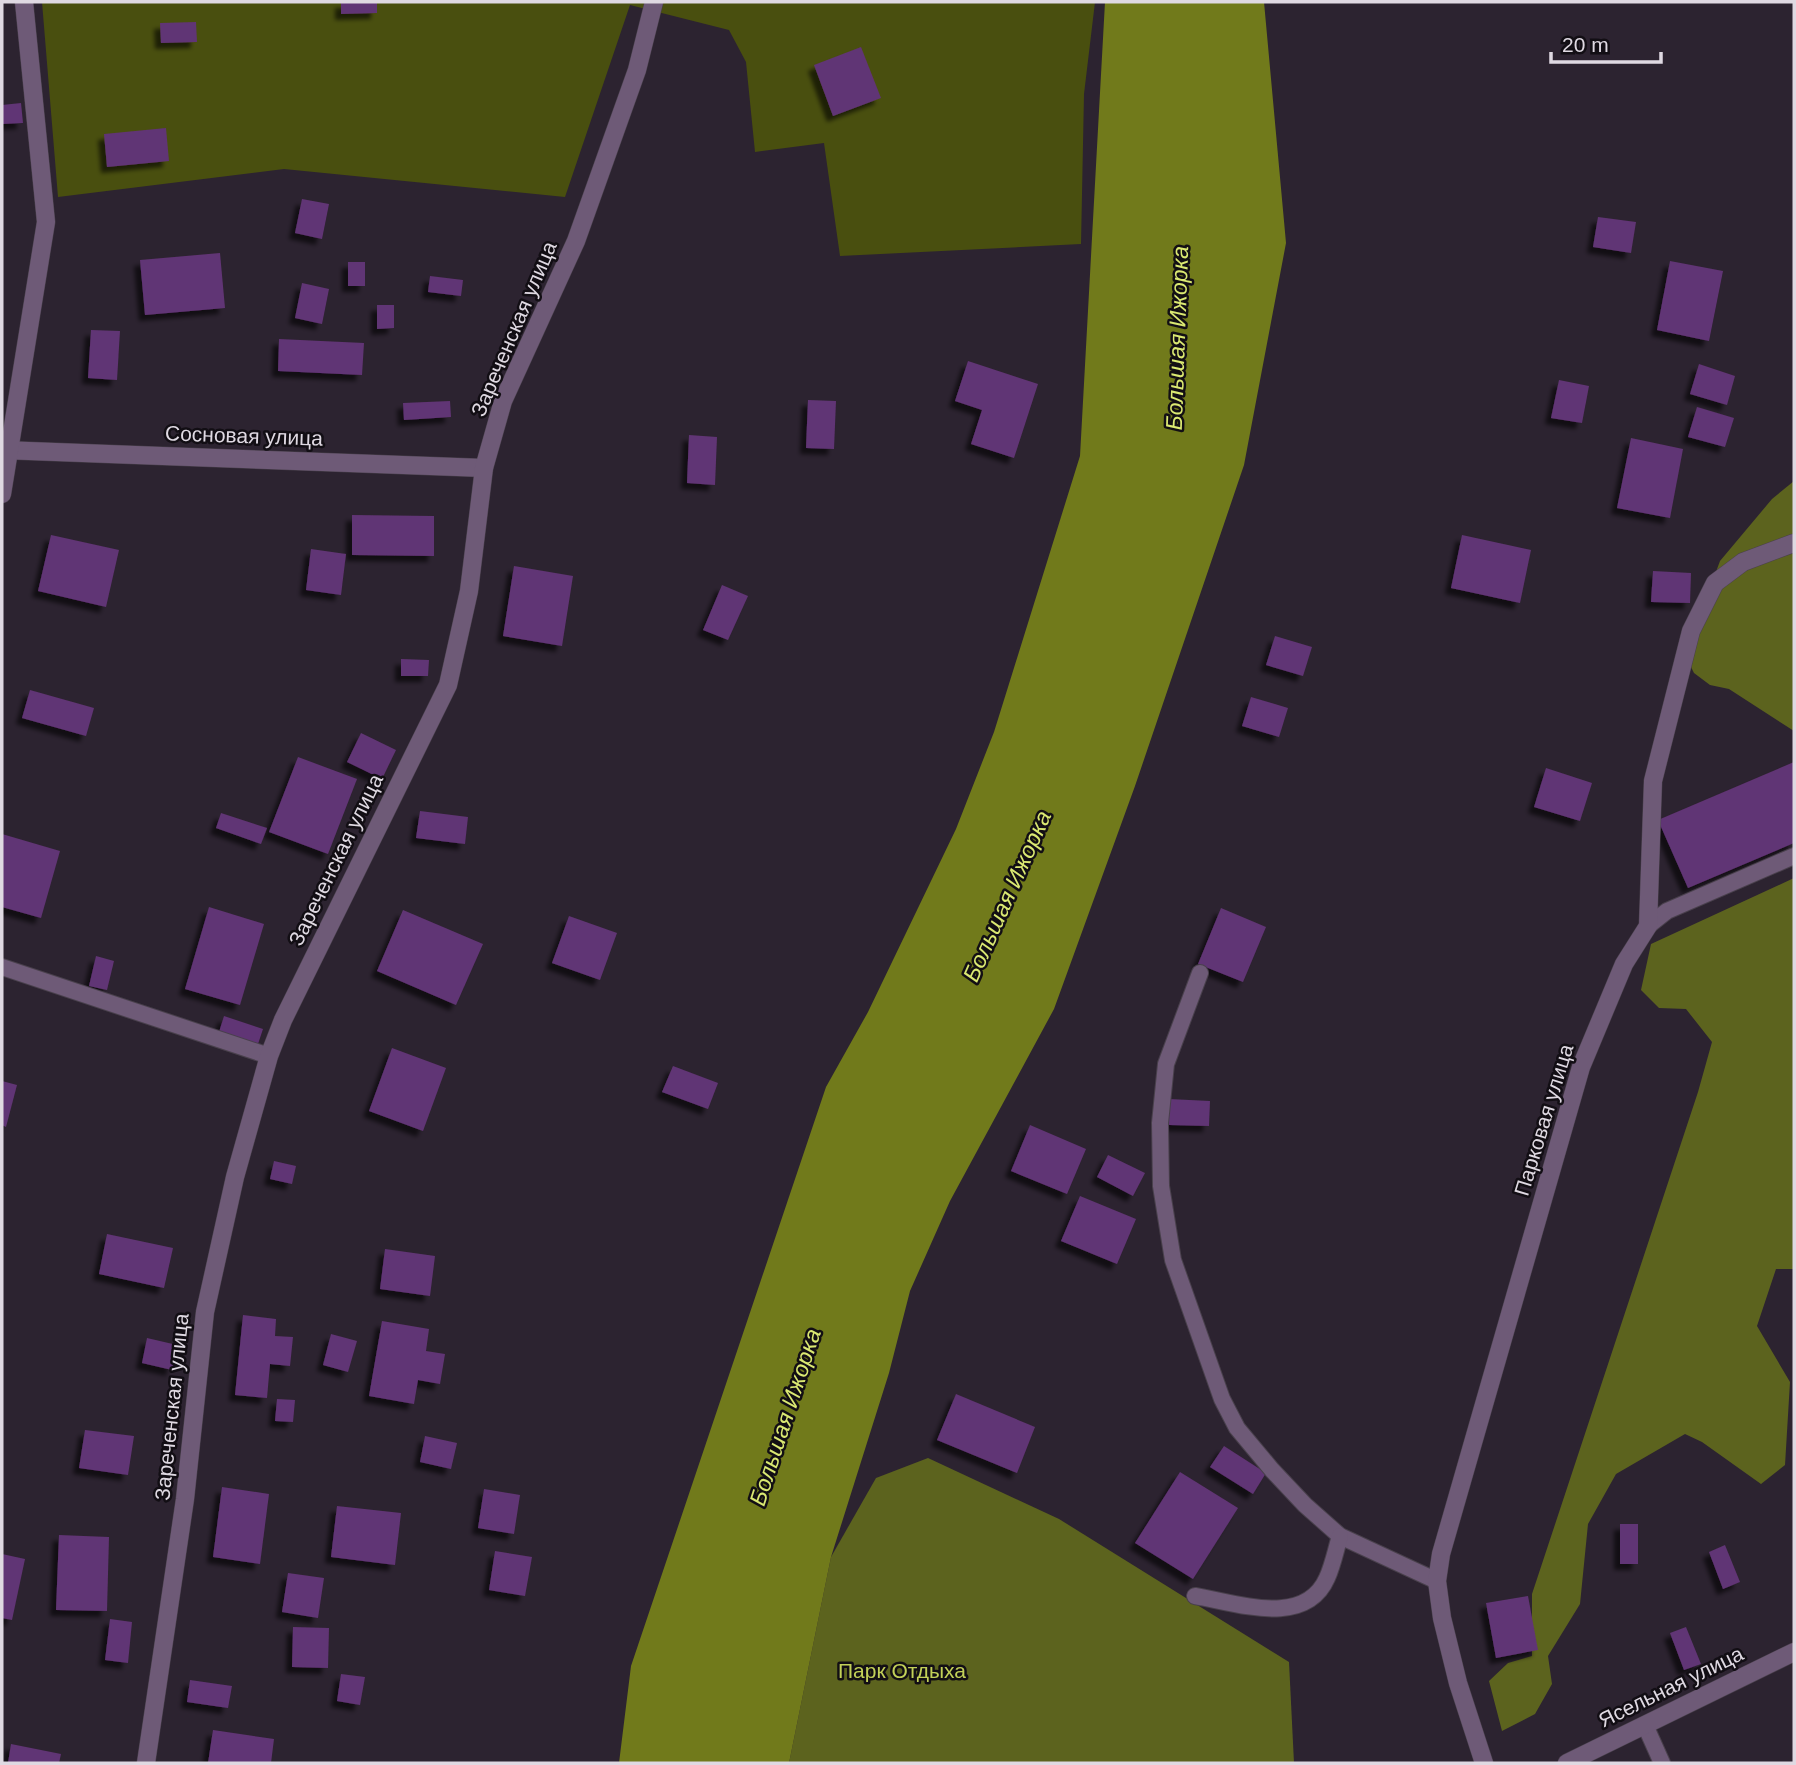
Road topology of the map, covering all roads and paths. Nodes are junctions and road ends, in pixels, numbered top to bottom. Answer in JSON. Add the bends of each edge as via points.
{"nodes":[{"id":1,"x":24,"y":2,"type":"edge"},
{"id":2,"x":654,"y":2,"type":"edge"},
{"id":3,"x":6,"y":450,"type":"edge"},
{"id":4,"x":484,"y":468,"type":"junction"},
{"id":5,"x":2,"y":494,"type":"edge"},
{"id":6,"x":1794,"y":543,"type":"edge"},
{"id":7,"x":1794,"y":856,"type":"edge"},
{"id":8,"x":1648,"y":926,"type":"junction"},
{"id":9,"x":2,"y":967,"type":"edge"},
{"id":10,"x":1200,"y":973,"type":"dead end"},
{"id":11,"x":270,"y":1056,"type":"junction"},
{"id":12,"x":1340,"y":1536,"type":"junction"},
{"id":13,"x":1437,"y":1581,"type":"junction"},
{"id":14,"x":1195,"y":1596,"type":"dead end"},
{"id":15,"x":1794,"y":1652,"type":"edge"},
{"id":16,"x":1645,"y":1725,"type":"junction"},
{"id":17,"x":146,"y":1763,"type":"edge"},
{"id":18,"x":1484,"y":1763,"type":"edge"},
{"id":19,"x":1567,"y":1763,"type":"edge"},
{"id":20,"x":1662,"y":1763,"type":"edge"}],
"edges":[{"from":1,"to":3,"type":"street","via":[[46,222]]},
{"from":2,"to":4,"type":"street","name":"Зареченская улица","via":[[637,70],[576,241],[503,401]]},
{"from":3,"to":4,"type":"street","name":"Сосновая улица"},
{"from":3,"to":5,"type":"street"},
{"from":4,"to":11,"type":"street","name":"Зареченская улица","via":[[469,592],[448,685],[283,1020]]},
{"from":6,"to":8,"type":"street","via":[[1743,562],[1715,583],[1691,631],[1653,781]]},
{"from":7,"to":8,"type":"lane","via":[[1667,911]]},
{"from":8,"to":13,"type":"street","name":"Парковая улица","via":[[1624,964],[1581,1066]]},
{"from":9,"to":11,"type":"lane"},
{"from":10,"to":12,"type":"lane","via":[[1166,1064],[1160,1123],[1161,1186],[1173,1260],[1222,1399],[1237,1428],[1305,1505]]},
{"from":11,"to":17,"type":"street","name":"Зареченская улица","via":[[235,1177],[205,1312],[185,1499]]},
{"from":12,"to":13,"type":"lane"},
{"from":12,"to":14,"type":"lane","via":[[1327,1578],[1314,1597],[1298,1606],[1281,1610]]},
{"from":13,"to":18,"type":"street","name":"Парковая улица","via":[[1458,1683]]},
{"from":15,"to":16,"type":"street","name":"Ясельная улица"},
{"from":16,"to":19,"type":"street","name":"Ясельная улица"},
{"from":16,"to":20,"type":"lane"}]}
